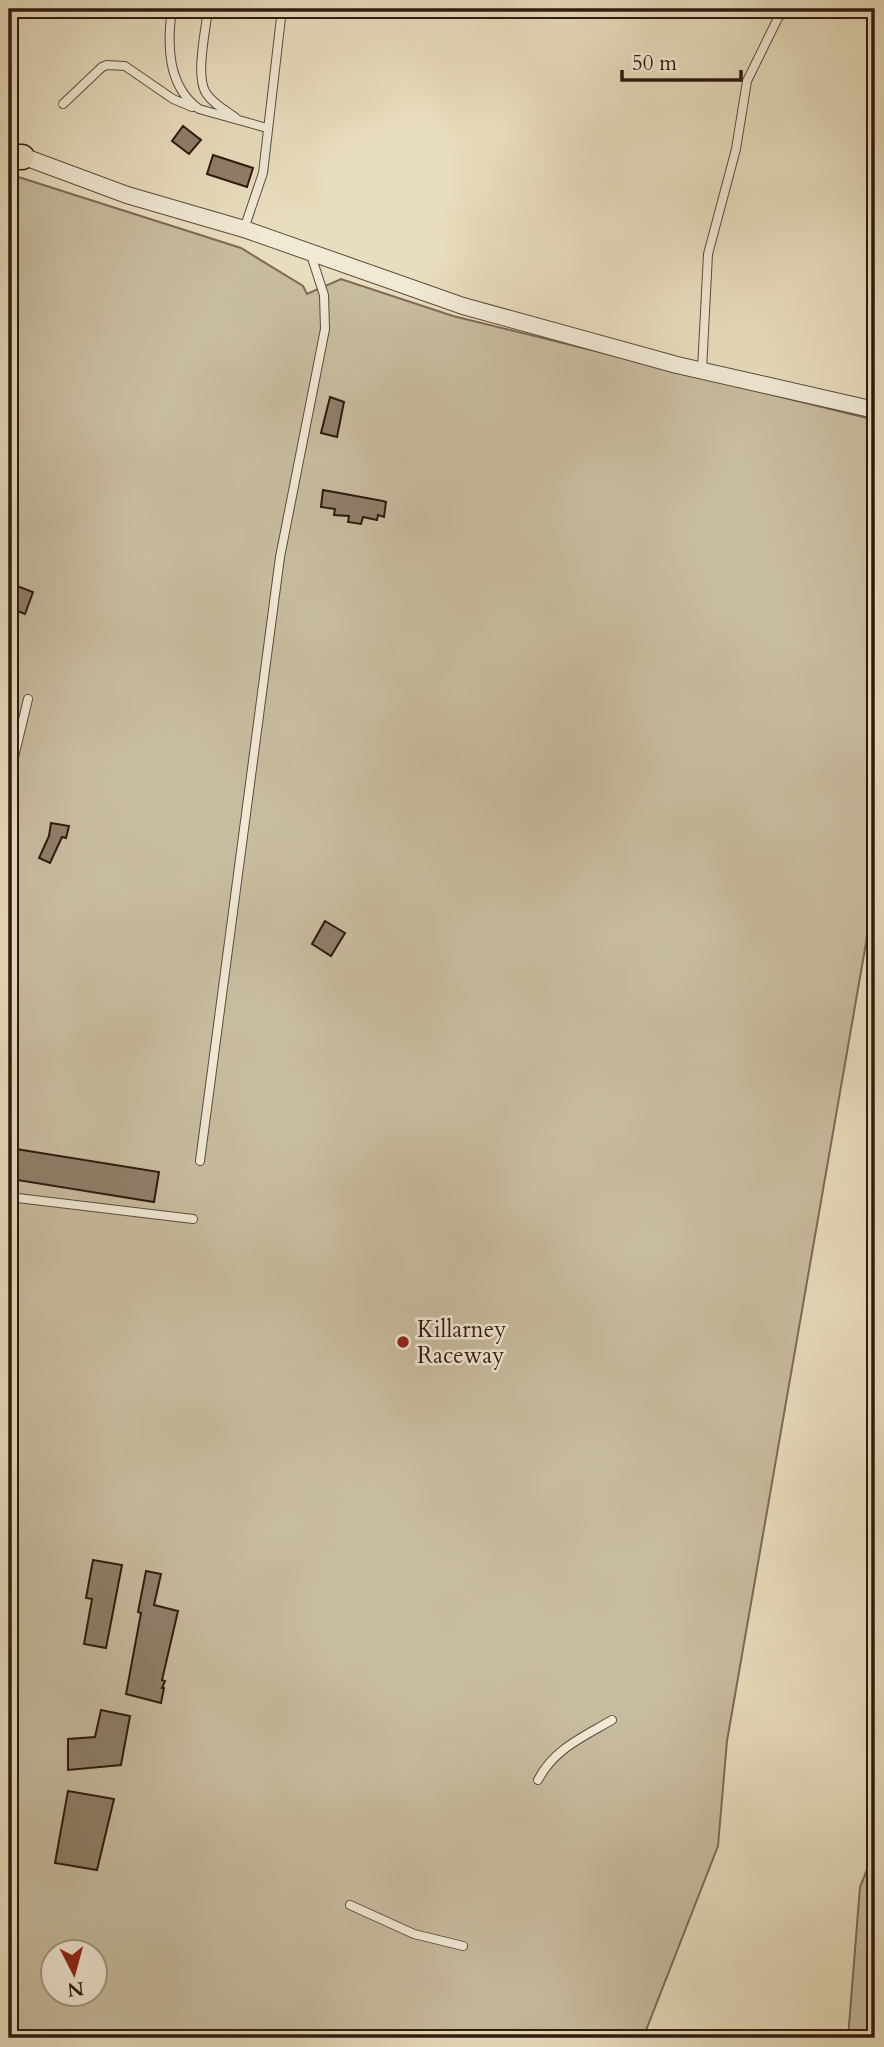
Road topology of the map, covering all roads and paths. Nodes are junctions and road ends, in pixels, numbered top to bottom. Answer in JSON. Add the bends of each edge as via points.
{"nodes":[{"id":1,"x":172,"y":9,"type":"edge"},
{"id":2,"x":208,"y":9,"type":"edge"},
{"id":3,"x":282,"y":9,"type":"edge"},
{"id":4,"x":794,"y":9,"type":"edge"},
{"id":5,"x":63,"y":104,"type":"dead end"},
{"id":6,"x":199,"y":109,"type":"junction"},
{"id":7,"x":244,"y":123,"type":"junction"},
{"id":8,"x":267,"y":128,"type":"junction"},
{"id":9,"x":13,"y":155,"type":"edge"},
{"id":10,"x":244,"y":229,"type":"junction"},
{"id":11,"x":309,"y":251,"type":"junction"},
{"id":12,"x":702,"y":370,"type":"junction"},
{"id":13,"x":875,"y":410,"type":"edge"},
{"id":14,"x":28,"y":699,"type":"dead end"},
{"id":15,"x":9,"y":778,"type":"edge"},
{"id":16,"x":200,"y":1161,"type":"dead end"},
{"id":17,"x":9,"y":1197,"type":"edge"},
{"id":18,"x":193,"y":1219,"type":"dead end"},
{"id":19,"x":612,"y":1720,"type":"dead end"},
{"id":20,"x":538,"y":1780,"type":"dead end"},
{"id":21,"x":350,"y":1905,"type":"dead end"},
{"id":22,"x":463,"y":1946,"type":"dead end"}],
"edges":[{"from":1,"to":6,"type":"lane","via":[[172,68],[184,94]]},
{"from":2,"to":7,"type":"lane","via":[[203,87],[214,103]]},
{"from":3,"to":8,"type":"lane"},
{"from":4,"to":12,"type":"lane","via":[[779,16],[747,81],[736,149],[708,254]]},
{"from":5,"to":6,"type":"lane","via":[[102,67],[116,65]]},
{"from":6,"to":7,"type":"lane"},
{"from":7,"to":8,"type":"lane"},
{"from":8,"to":10,"type":"lane","via":[[262,173]]},
{"from":9,"to":10,"type":"street"},
{"from":10,"to":11,"type":"street"},
{"from":11,"to":12,"type":"street","via":[[463,306]]},
{"from":11,"to":16,"type":"lane","via":[[324,295],[325,329],[280,556]]},
{"from":12,"to":13,"type":"street"},
{"from":14,"to":15,"type":"lane"},
{"from":17,"to":18,"type":"lane"},
{"from":19,"to":20,"type":"lane","via":[[556,1754]]},
{"from":21,"to":22,"type":"lane","via":[[414,1934]]}]}
